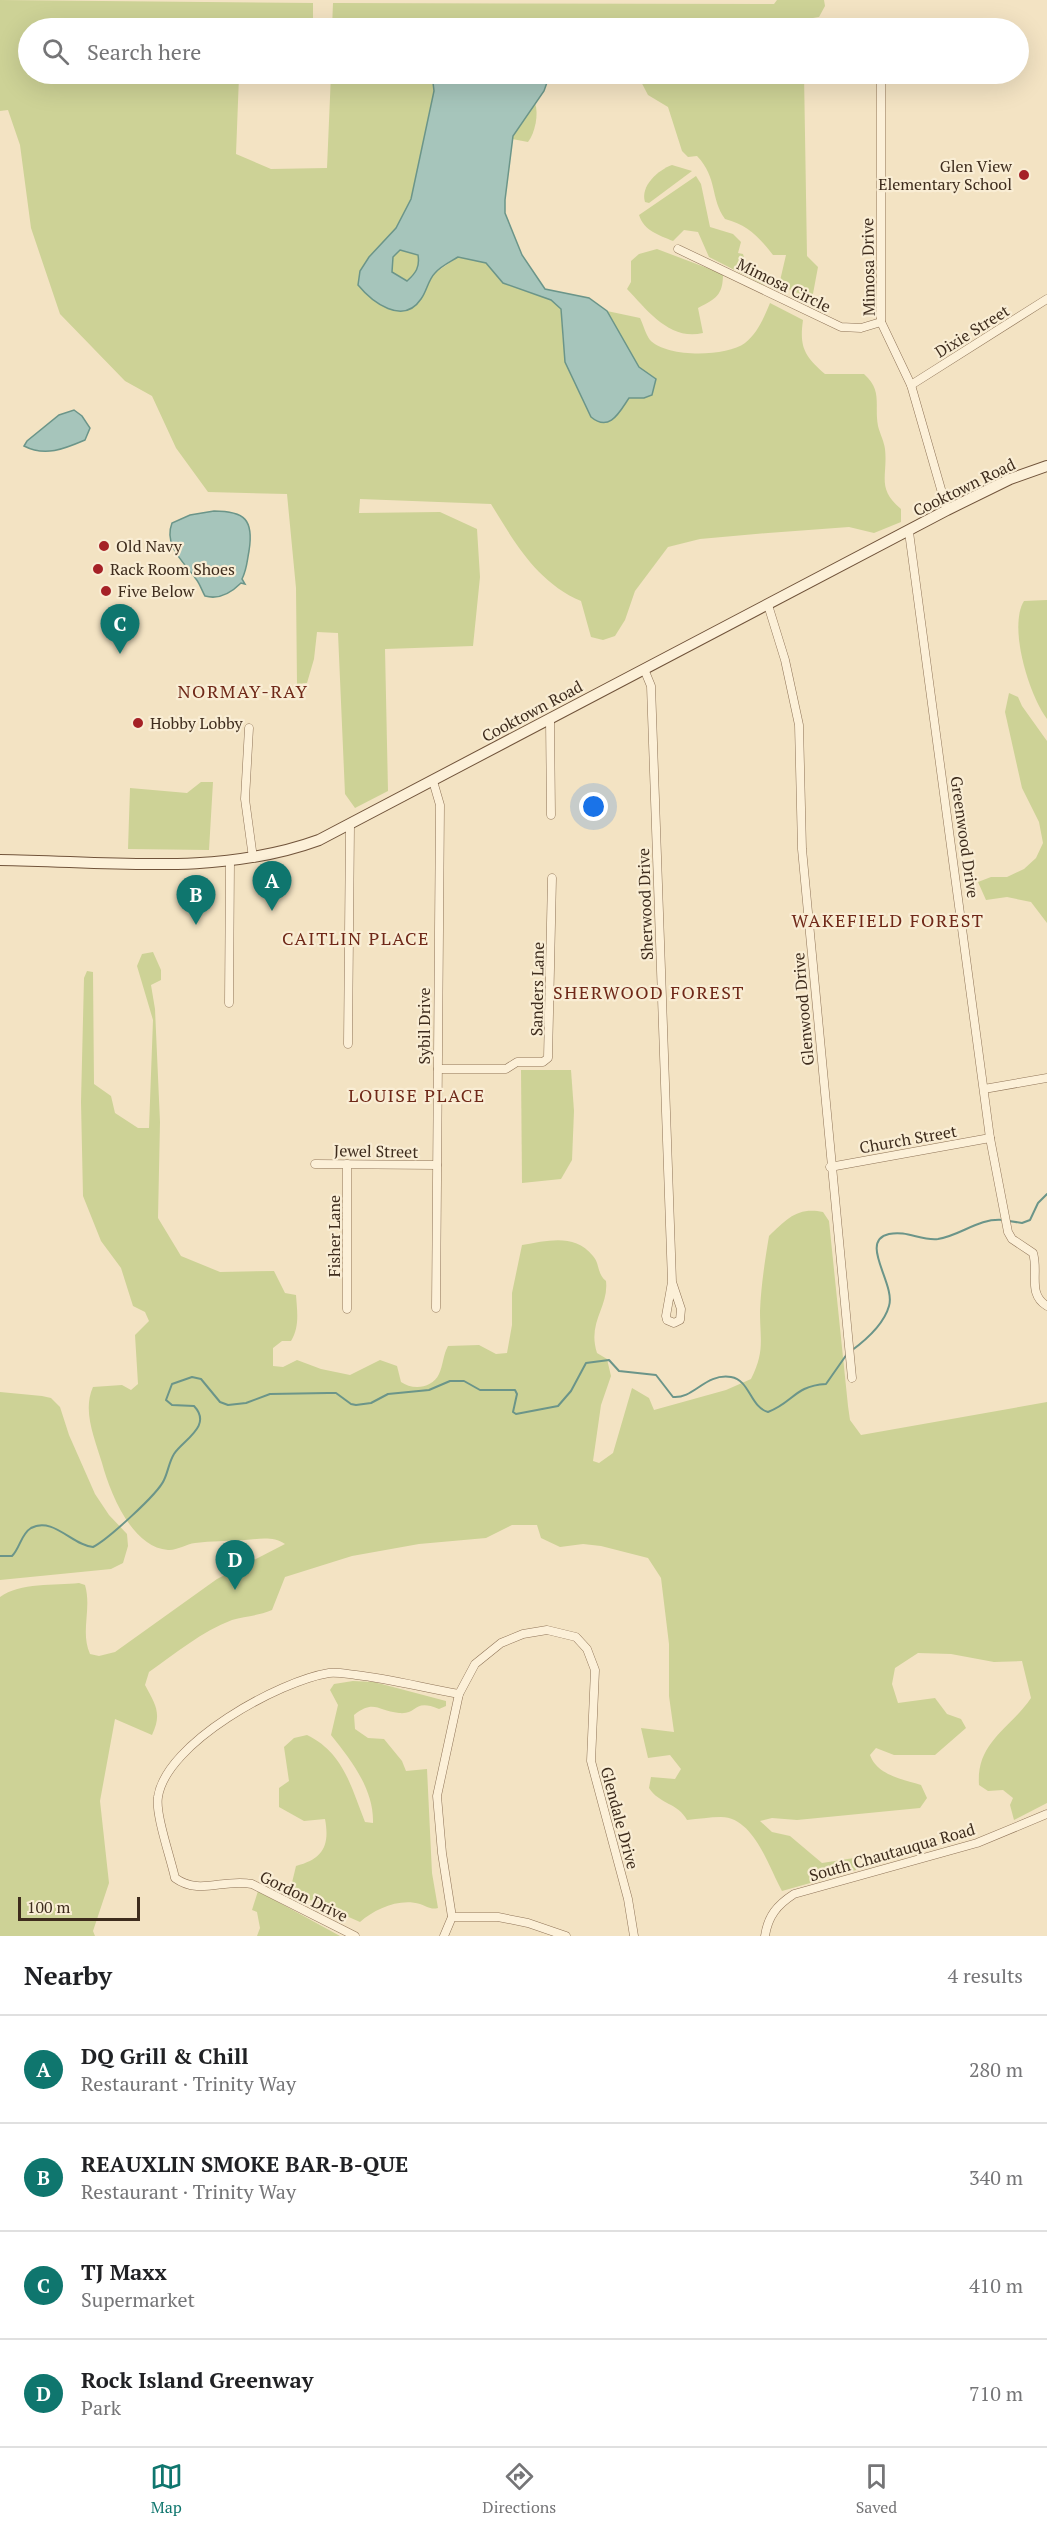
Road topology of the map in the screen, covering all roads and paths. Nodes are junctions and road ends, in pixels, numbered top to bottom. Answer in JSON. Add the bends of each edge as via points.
{"nodes":[{"id":1,"x":881,"y":84,"type":"dead end"},
{"id":2,"x":678,"y":249,"type":"dead end"},
{"id":3,"x":1047,"y":299,"type":"edge"},
{"id":4,"x":881,"y":322,"type":"junction"},
{"id":5,"x":911,"y":385,"type":"junction"},
{"id":6,"x":1047,"y":466,"type":"edge"},
{"id":7,"x":947,"y":510,"type":"junction"},
{"id":8,"x":909,"y":532,"type":"junction"},
{"id":9,"x":768,"y":605,"type":"junction"},
{"id":10,"x":644,"y":669,"type":"junction"},
{"id":11,"x":550,"y":719,"type":"junction"},
{"id":12,"x":249,"y":728,"type":"dead end"},
{"id":13,"x":433,"y":781,"type":"junction"},
{"id":14,"x":551,"y":815,"type":"dead end"},
{"id":15,"x":350,"y":825,"type":"junction"},
{"id":16,"x":253,"y":858,"type":"junction"},
{"id":17,"x":0,"y":860,"type":"edge"},
{"id":18,"x":230,"y":861,"type":"junction"},
{"id":19,"x":552,"y":878,"type":"dead end"},
{"id":20,"x":229,"y":1003,"type":"dead end"},
{"id":21,"x":348,"y":1044,"type":"dead end"},
{"id":22,"x":438,"y":1069,"type":"junction"},
{"id":23,"x":1047,"y":1078,"type":"edge"},
{"id":24,"x":984,"y":1089,"type":"junction"},
{"id":25,"x":990,"y":1138,"type":"junction"},
{"id":26,"x":315,"y":1164,"type":"dead end"},
{"id":27,"x":347,"y":1164,"type":"junction"},
{"id":28,"x":437,"y":1165,"type":"junction"},
{"id":29,"x":830,"y":1167,"type":"junction"},
{"id":30,"x":672,"y":1282,"type":"dead end"},
{"id":31,"x":1047,"y":1306,"type":"edge"},
{"id":32,"x":436,"y":1308,"type":"dead end"},
{"id":33,"x":347,"y":1309,"type":"dead end"},
{"id":34,"x":852,"y":1378,"type":"dead end"},
{"id":35,"x":459,"y":1694,"type":"junction"},
{"id":36,"x":1047,"y":1814,"type":"edge"},
{"id":37,"x":452,"y":1917,"type":"junction"},
{"id":38,"x":355,"y":1936,"type":"edge"},
{"id":39,"x":444,"y":1936,"type":"edge"},
{"id":40,"x":566,"y":1936,"type":"edge"},
{"id":41,"x":634,"y":1936,"type":"edge"},
{"id":42,"x":765,"y":1936,"type":"edge"}],
"edges":[{"from":1,"to":4,"type":"street","name":"Mimosa Drive"},
{"from":2,"to":4,"type":"street","name":"Mimosa Circle","via":[[841,327],[861,328]]},
{"from":3,"to":5,"type":"street","name":"Dixie Street"},
{"from":4,"to":5,"type":"street","name":"Mimosa Drive"},
{"from":5,"to":7,"type":"street","name":"Mimosa Drive"},
{"from":6,"to":7,"type":"street","name":"Cooktown Road","via":[[1010,479]]},
{"from":7,"to":8,"type":"street","name":"Cooktown Road"},
{"from":8,"to":9,"type":"street","name":"Cooktown Road"},
{"from":8,"to":24,"type":"street","name":"Greenwood Drive"},
{"from":9,"to":10,"type":"street","name":"Cooktown Road"},
{"from":9,"to":29,"type":"street","name":"Glenwood Drive","via":[[799,725],[802,849]]},
{"from":10,"to":11,"type":"street","name":"Cooktown Road"},
{"from":10,"to":30,"type":"street","name":"Sherwood Drive","via":[[651,686]]},
{"from":11,"to":13,"type":"street","name":"Cooktown Road"},
{"from":11,"to":14,"type":"street"},
{"from":12,"to":16,"type":"street","via":[[245,812]]},
{"from":13,"to":15,"type":"street","name":"Cooktown Road"},
{"from":13,"to":22,"type":"street","name":"Sybil Drive","via":[[440,802]]},
{"from":15,"to":16,"type":"street","name":"Cooktown Road","via":[[298,847]]},
{"from":15,"to":21,"type":"street"},
{"from":16,"to":18,"type":"street","name":"Cooktown Road"},
{"from":17,"to":18,"type":"street","name":"Cooktown Road"},
{"from":18,"to":20,"type":"street"},
{"from":19,"to":22,"type":"street","name":"Sanders Lane","via":[[548,1058],[543,1062],[517,1062],[501,1070]]},
{"from":22,"to":28,"type":"street","name":"Sybil Drive"},
{"from":23,"to":24,"type":"street"},
{"from":24,"to":25,"type":"street","name":"Greenwood Drive"},
{"from":25,"to":29,"type":"street","name":"Church Street"},
{"from":25,"to":31,"type":"street","name":"Greenwood Drive","via":[[1008,1232],[1033,1253],[1034,1290]]},
{"from":26,"to":27,"type":"street","name":"Jewel Street"},
{"from":27,"to":28,"type":"street","name":"Jewel Street"},
{"from":27,"to":33,"type":"street","name":"Fisher Lane"},
{"from":28,"to":32,"type":"street","name":"Sybil Drive"},
{"from":29,"to":34,"type":"street","name":"Glenwood Drive"},
{"from":35,"to":37,"type":"street","name":"Glendale Drive","via":[[437,1796]]},
{"from":35,"to":38,"type":"street","name":"Gordon Drive","via":[[387,1678],[330,1672],[288,1684],[214,1727],[185,1753],[162,1784],[159,1813],[175,1878],[195,1888],[235,1881],[252,1884]]},
{"from":35,"to":41,"type":"street","name":"Glendale Drive","via":[[475,1664],[501,1643],[523,1634],[547,1630],[576,1636],[587,1649],[595,1670],[593,1772]]},
{"from":36,"to":42,"type":"street","name":"South Chautauqua Road","via":[[977,1843],[794,1894],[773,1911]]},
{"from":37,"to":39,"type":"street"},
{"from":37,"to":40,"type":"street","via":[[498,1917]]}]}
